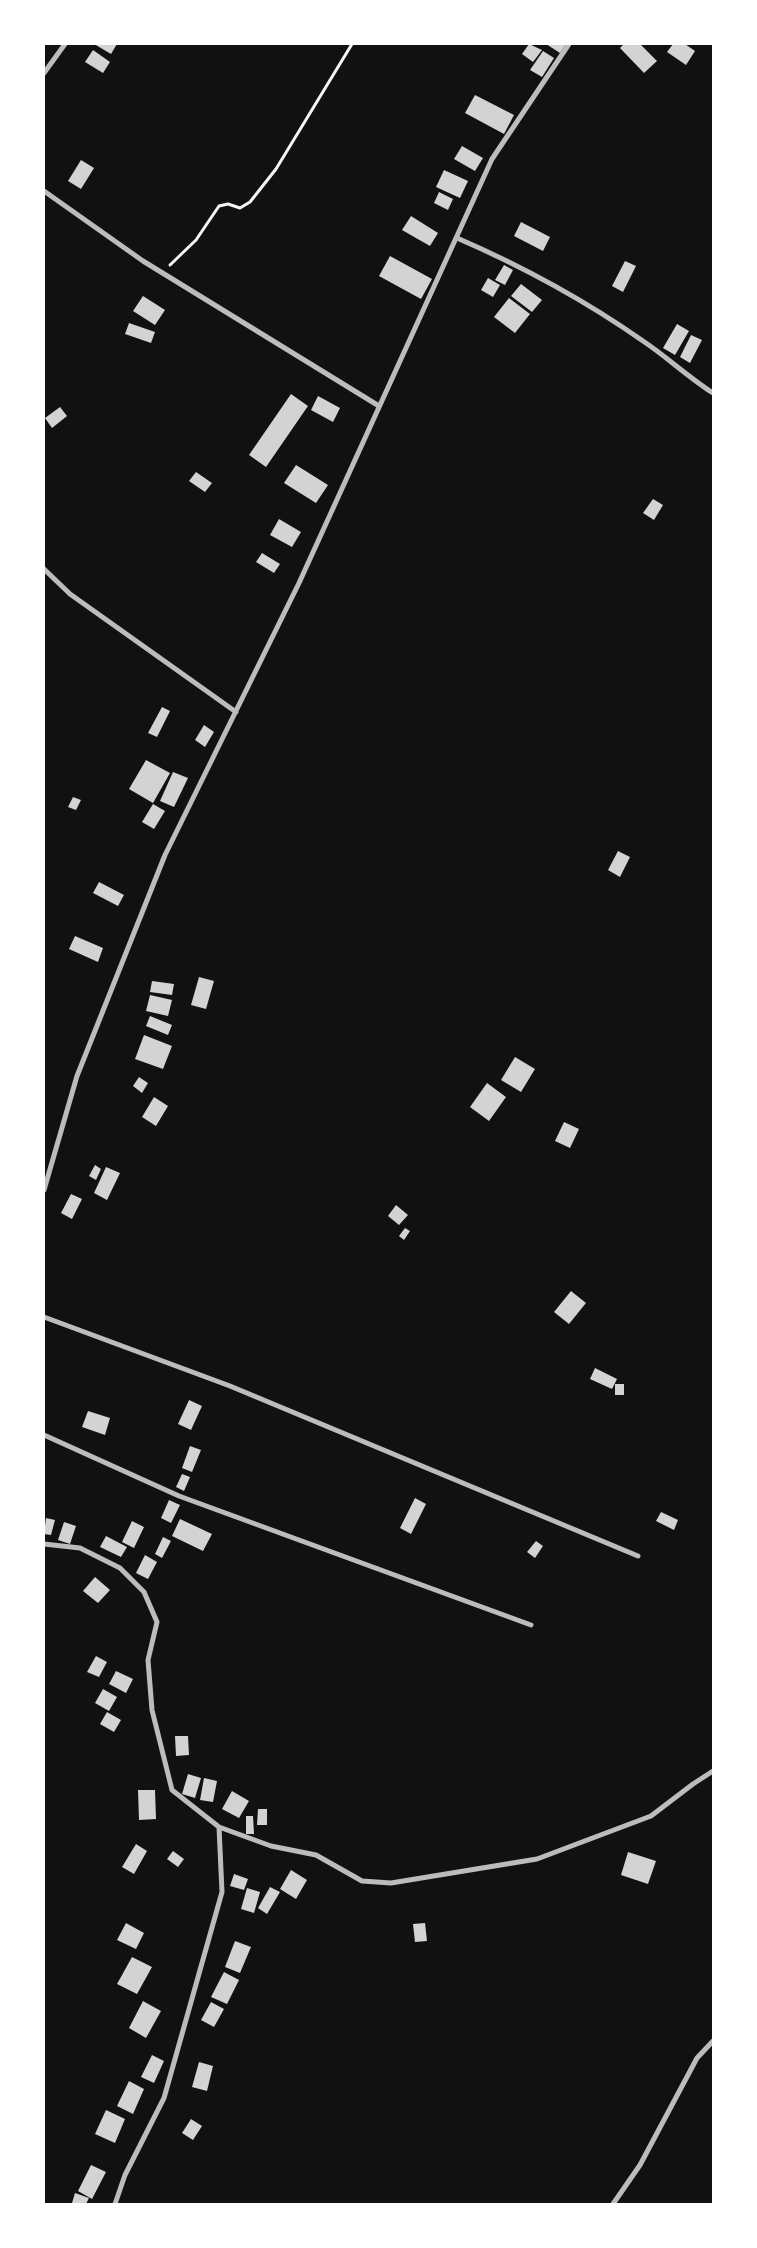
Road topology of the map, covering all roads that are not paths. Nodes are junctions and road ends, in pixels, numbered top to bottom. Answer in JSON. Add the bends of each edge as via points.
{"nodes":[{"id":1,"x":65,"y":44,"type":"edge"},
{"id":2,"x":570,"y":44,"type":"edge"},
{"id":3,"x":44,"y":73,"type":"edge"},
{"id":4,"x":44,"y":191,"type":"edge"},
{"id":5,"x":457,"y":238,"type":"junction"},
{"id":6,"x":713,"y":393,"type":"edge"},
{"id":7,"x":378,"y":406,"type":"junction"},
{"id":8,"x":44,"y":570,"type":"edge"},
{"id":9,"x":236,"y":712,"type":"junction"},
{"id":10,"x":44,"y":1190,"type":"edge"},
{"id":11,"x":44,"y":1317,"type":"edge"},
{"id":12,"x":44,"y":1434,"type":"edge"},
{"id":13,"x":44,"y":1544,"type":"edge"},
{"id":14,"x":638,"y":1556,"type":"dead end"},
{"id":15,"x":531,"y":1625,"type":"dead end"},
{"id":16,"x":713,"y":1771,"type":"edge"},
{"id":17,"x":219,"y":1827,"type":"junction"},
{"id":18,"x":713,"y":2041,"type":"edge"},
{"id":19,"x":115,"y":2204,"type":"edge"},
{"id":20,"x":613,"y":2204,"type":"edge"}],
"edges":[{"from":1,"to":3,"type":"street"},
{"from":2,"to":5,"type":"street","via":[[492,160]]},
{"from":4,"to":7,"type":"street","via":[[158,271]]},
{"from":5,"to":6,"type":"street","via":[[521,266],[592,307]]},
{"from":5,"to":7,"type":"street"},
{"from":7,"to":9,"type":"street","via":[[303,574]]},
{"from":8,"to":9,"type":"street","via":[[70,594]]},
{"from":9,"to":10,"type":"street","via":[[165,855],[77,1076]]},
{"from":11,"to":14,"type":"street","via":[[230,1386]]},
{"from":12,"to":15,"type":"street","via":[[178,1496]]},
{"from":13,"to":17,"type":"street","via":[[80,1548],[120,1568],[144,1592],[157,1622],[148,1660],[152,1710],[172,1790]]},
{"from":16,"to":17,"type":"street","via":[[651,1816],[537,1859],[391,1883],[362,1881],[316,1854],[270,1846]]},
{"from":17,"to":19,"type":"street","via":[[222,1892],[164,2098],[125,2175]]},
{"from":18,"to":20,"type":"street","via":[[697,2058],[640,2165]]}]}
